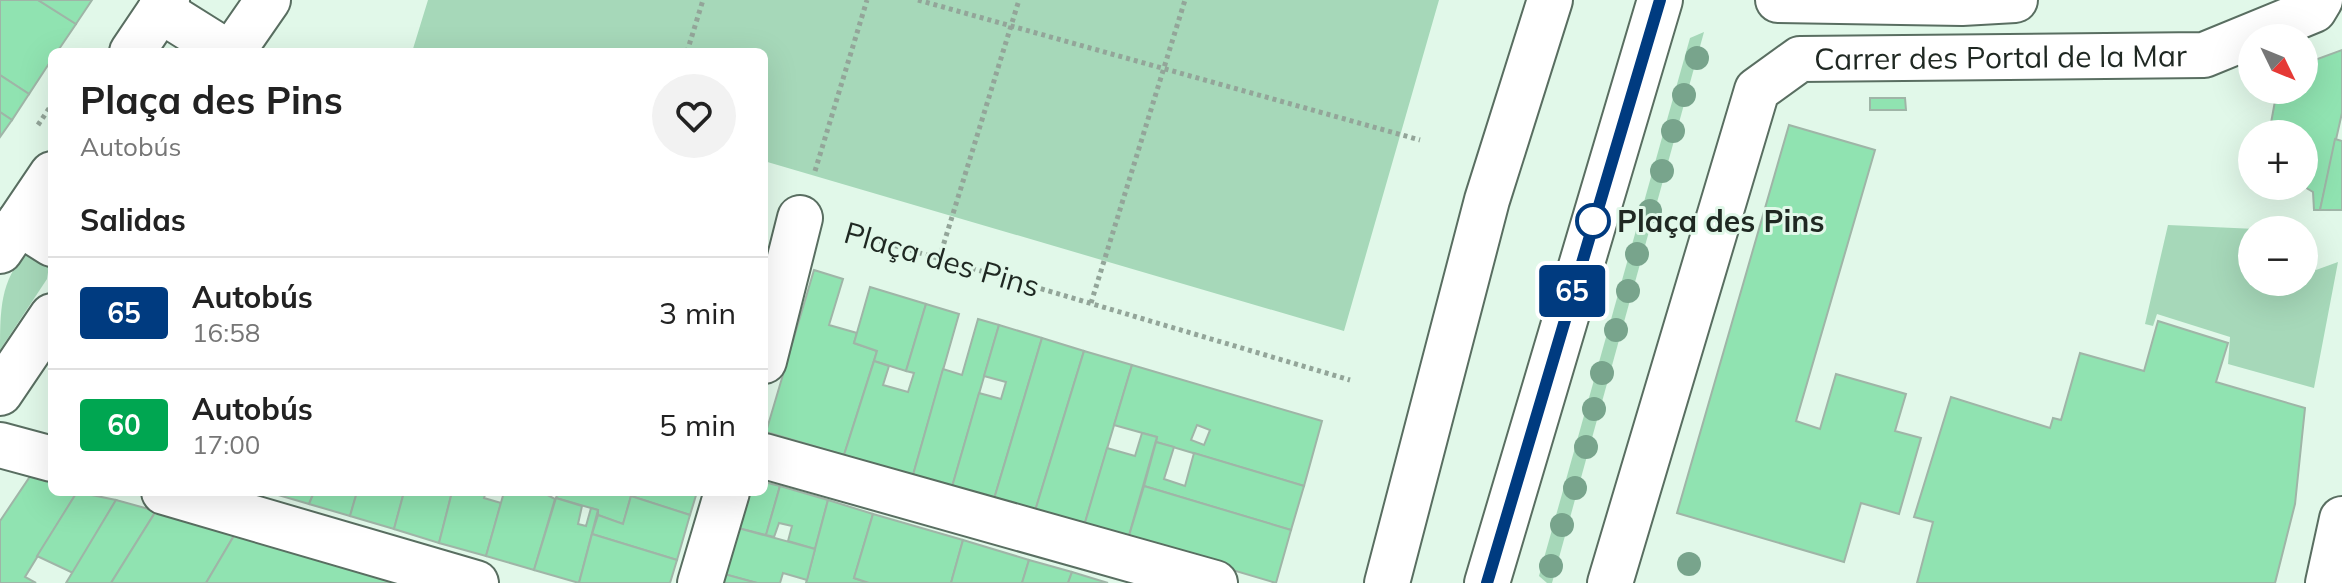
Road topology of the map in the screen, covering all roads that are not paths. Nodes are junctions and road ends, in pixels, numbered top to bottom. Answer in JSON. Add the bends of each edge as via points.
{"nodes":[{"id":1,"x":268,"y":0,"type":"edge"},
{"id":2,"x":1550,"y":0,"type":"edge"},
{"id":3,"x":1660,"y":0,"type":"edge"},
{"id":4,"x":1778,"y":0,"type":"edge"},
{"id":5,"x":2015,"y":0,"type":"edge"},
{"id":6,"x":2320,"y":0,"type":"edge"},
{"id":7,"x":163,"y":5,"type":"edge"},
{"id":8,"x":135,"y":48,"type":"edge"},
{"id":9,"x":223,"y":48,"type":"edge"},
{"id":10,"x":232,"y":48,"type":"edge"},
{"id":11,"x":48,"y":183,"type":"edge"},
{"id":12,"x":800,"y":218,"type":"road end"},
{"id":13,"x":24,"y":240,"type":"edge"},
{"id":14,"x":48,"y":322,"type":"edge"},
{"id":15,"x":768,"y":345,"type":"edge"},
{"id":16,"x":0,"y":393,"type":"edge"},
{"id":17,"x":0,"y":445,"type":"edge"},
{"id":18,"x":768,"y":457,"type":"edge"},
{"id":19,"x":48,"y":458,"type":"edge"},
{"id":20,"x":178,"y":496,"type":"edge"},
{"id":21,"x":726,"y":496,"type":"edge"},
{"id":22,"x":2342,"y":519,"type":"edge"},
{"id":23,"x":476,"y":583,"type":"edge"},
{"id":24,"x":700,"y":583,"type":"edge"},
{"id":25,"x":1215,"y":583,"type":"edge"},
{"id":26,"x":1387,"y":583,"type":"edge"},
{"id":27,"x":1487,"y":583,"type":"edge"},
{"id":28,"x":1610,"y":583,"type":"edge"},
{"id":29,"x":2328,"y":583,"type":"edge"}],
"edges":[{"from":1,"to":10,"type":"street"},
{"from":2,"to":26,"type":"street","via":[[1487,200]]},
{"from":3,"to":27,"type":"street"},
{"from":4,"to":5,"type":"street"},
{"from":6,"to":28,"type":"street","name":"Carrer des Portal de la Mar","via":[[2314,10],[2204,55],[1800,59],[1757,90]]},
{"from":7,"to":8,"type":"street"},
{"from":7,"to":9,"type":"street"},
{"from":11,"to":13,"type":"street"},
{"from":12,"to":15,"type":"street"},
{"from":14,"to":16,"type":"street"},
{"from":17,"to":19,"type":"street"},
{"from":18,"to":25,"type":"street"},
{"from":20,"to":23,"type":"street"},
{"from":21,"to":24,"type":"street"},
{"from":22,"to":29,"type":"street"}]}
